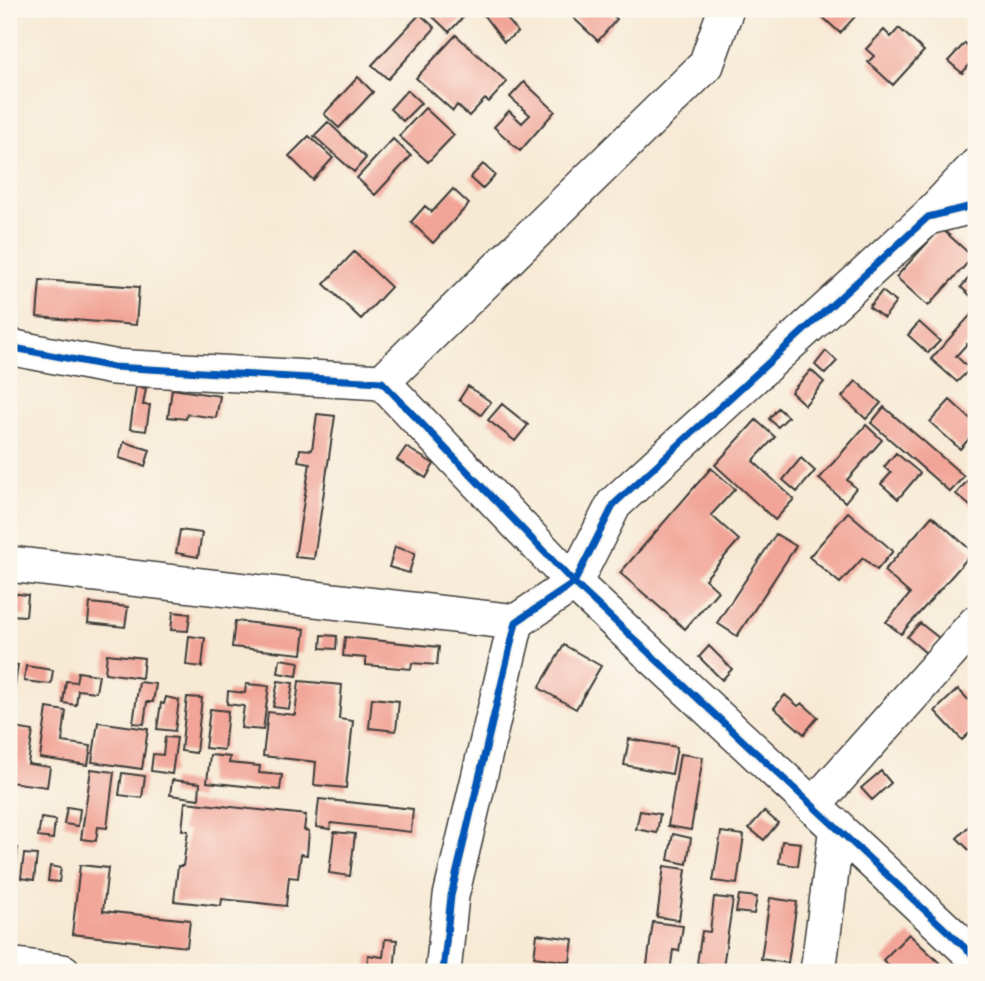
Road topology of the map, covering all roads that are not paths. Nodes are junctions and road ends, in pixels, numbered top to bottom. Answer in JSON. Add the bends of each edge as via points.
{"nodes":[{"id":1,"x":726,"y":9,"type":"edge"},
{"id":2,"x":976,"y":166,"type":"edge"},
{"id":3,"x":976,"y":205,"type":"edge"},
{"id":4,"x":928,"y":218,"type":"junction"},
{"id":5,"x":9,"y":347,"type":"edge"},
{"id":6,"x":382,"y":382,"type":"junction"},
{"id":7,"x":9,"y":564,"type":"edge"},
{"id":8,"x":574,"y":583,"type":"junction"},
{"id":9,"x":516,"y":622,"type":"junction"},
{"id":10,"x":976,"y":624,"type":"edge"},
{"id":11,"x":825,"y":816,"type":"junction"},
{"id":12,"x":976,"y":958,"type":"edge"},
{"id":13,"x":9,"y":965,"type":"edge"},
{"id":14,"x":63,"y":972,"type":"edge"},
{"id":15,"x":443,"y":972,"type":"edge"},
{"id":16,"x":818,"y":972,"type":"edge"}],
"edges":[{"from":1,"to":6,"type":"street","via":[[706,65]]},
{"from":2,"to":4,"type":"street"},
{"from":3,"to":4,"type":"street"},
{"from":4,"to":8,"type":"street","via":[[614,504]]},
{"from":5,"to":6,"type":"street","via":[[113,367]]},
{"from":6,"to":8,"type":"street"},
{"from":7,"to":9,"type":"street"},
{"from":8,"to":9,"type":"street"},
{"from":8,"to":11,"type":"street"},
{"from":9,"to":15,"type":"street","via":[[451,896]]},
{"from":10,"to":11,"type":"street"},
{"from":11,"to":12,"type":"street"},
{"from":11,"to":16,"type":"street"},
{"from":13,"to":14,"type":"street"}]}
